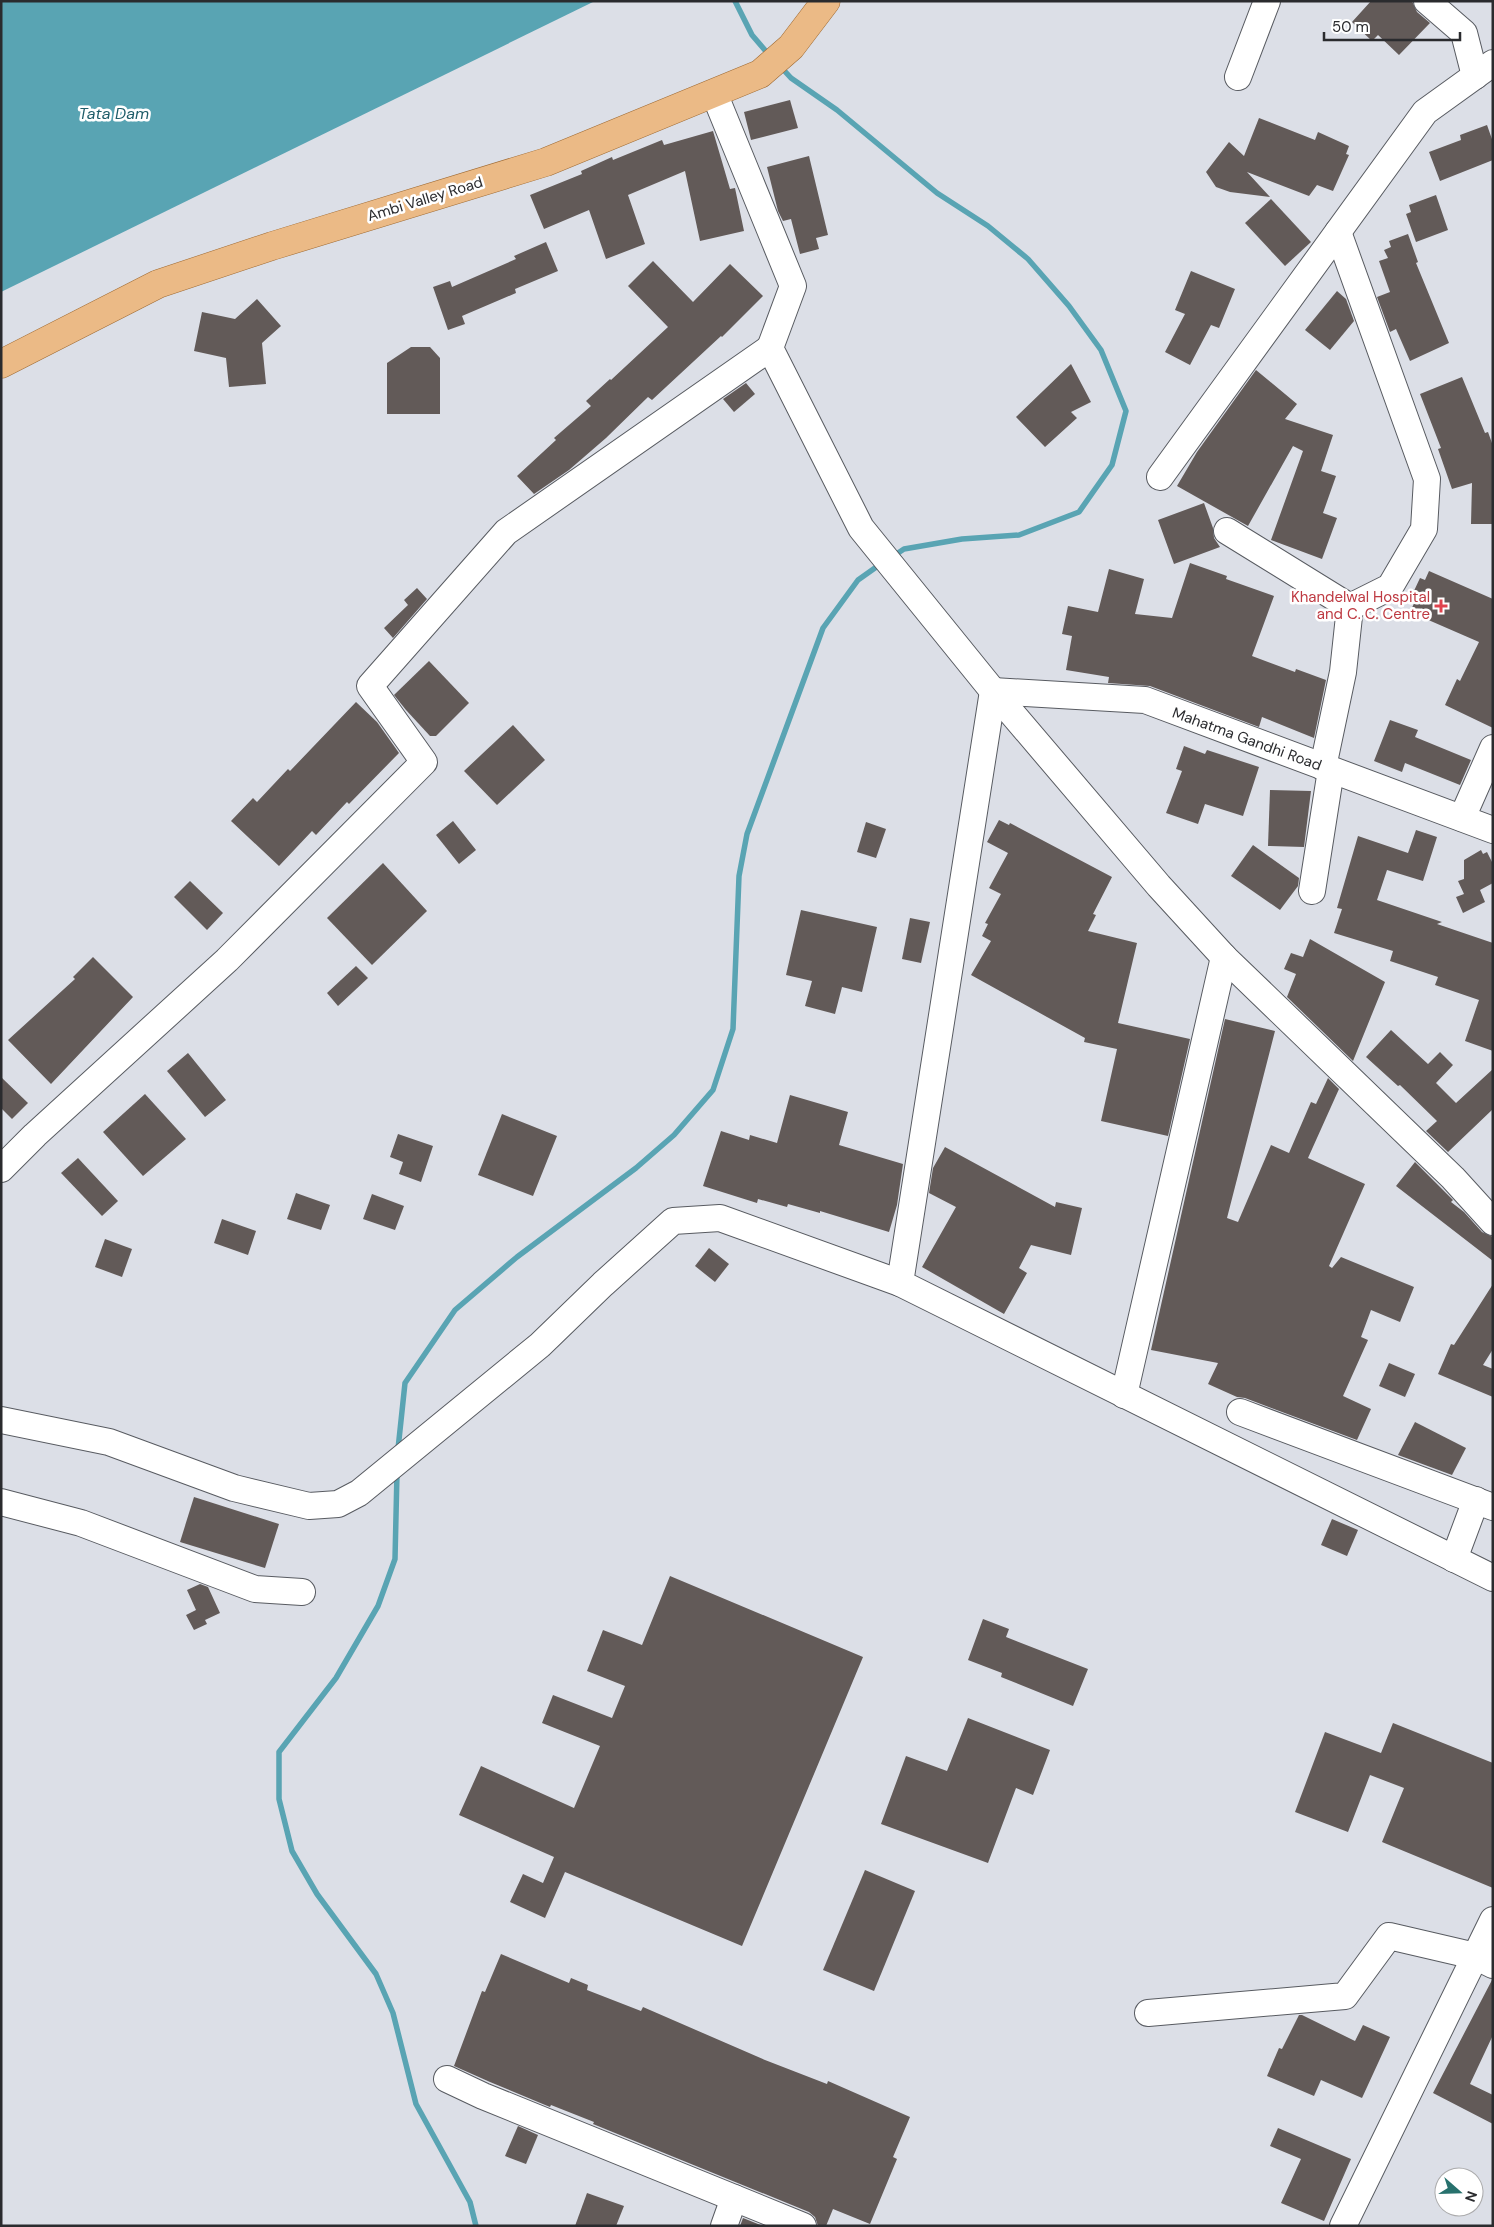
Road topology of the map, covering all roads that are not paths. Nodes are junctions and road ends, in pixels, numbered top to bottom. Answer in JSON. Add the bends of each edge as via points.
{"nodes":[{"id":1,"x":826,"y":1,"type":"edge"},
{"id":2,"x":1267,"y":1,"type":"edge"},
{"id":3,"x":1427,"y":1,"type":"edge"},
{"id":4,"x":1484,"y":70,"type":"edge"},
{"id":5,"x":1238,"y":77,"type":"dead end"},
{"id":6,"x":714,"y":93,"type":"junction"},
{"id":7,"x":1338,"y":232,"type":"junction"},
{"id":8,"x":770,"y":348,"type":"junction"},
{"id":9,"x":1,"y":364,"type":"edge"},
{"id":10,"x":1160,"y":477,"type":"dead end"},
{"id":11,"x":1227,"y":531,"type":"dead end"},
{"id":12,"x":1350,"y":607,"type":"junction"},
{"id":13,"x":993,"y":691,"type":"junction"},
{"id":14,"x":1493,"y":748,"type":"edge"},
{"id":15,"x":1327,"y":768,"type":"junction"},
{"id":16,"x":1462,"y":818,"type":"junction"},
{"id":17,"x":1493,"y":830,"type":"edge"},
{"id":18,"x":1312,"y":891,"type":"dead end"},
{"id":19,"x":1224,"y":957,"type":"junction"},
{"id":20,"x":1,"y":1169,"type":"edge"},
{"id":21,"x":1493,"y":1222,"type":"edge"},
{"id":22,"x":900,"y":1283,"type":"junction"},
{"id":23,"x":1124,"y":1395,"type":"junction"},
{"id":24,"x":1240,"y":1412,"type":"dead end"},
{"id":25,"x":1,"y":1420,"type":"edge"},
{"id":26,"x":1,"y":1502,"type":"edge"},
{"id":27,"x":1484,"y":1504,"type":"edge"},
{"id":28,"x":1454,"y":1559,"type":"junction"},
{"id":29,"x":1493,"y":1578,"type":"edge"},
{"id":30,"x":302,"y":1592,"type":"dead end"},
{"id":31,"x":1493,"y":1920,"type":"edge"},
{"id":32,"x":1484,"y":1961,"type":"edge"},
{"id":33,"x":1148,"y":2013,"type":"dead end"},
{"id":34,"x":447,"y":2079,"type":"dead end"},
{"id":35,"x":734,"y":2198,"type":"junction"},
{"id":36,"x":724,"y":2226,"type":"edge"},
{"id":37,"x":804,"y":2226,"type":"edge"},
{"id":38,"x":1343,"y":2226,"type":"edge"}],
"edges":[{"from":1,"to":6,"type":"main road","name":"Ambi Valley Road","via":[[791,47],[760,74]]},
{"from":2,"to":5,"type":"street"},
{"from":3,"to":4,"type":"street","via":[[1464,33]]},
{"from":4,"to":7,"type":"street","via":[[1425,112]]},
{"from":6,"to":8,"type":"street","via":[[793,286]]},
{"from":6,"to":9,"type":"main road","name":"Ambi Valley Road","via":[[546,162],[158,284]]},
{"from":7,"to":10,"type":"street"},
{"from":7,"to":12,"type":"street","via":[[1426,479],[1424,529],[1390,587]]},
{"from":8,"to":13,"type":"street","via":[[861,528]]},
{"from":8,"to":20,"type":"street","via":[[506,532],[370,686],[424,762],[227,960]]},
{"from":11,"to":12,"type":"street"},
{"from":12,"to":15,"type":"street"},
{"from":13,"to":15,"type":"street","name":"Mahatma Gandhi Road","via":[[1145,700]]},
{"from":13,"to":19,"type":"street","via":[[1159,886]]},
{"from":13,"to":22,"type":"street"},
{"from":14,"to":16,"type":"street"},
{"from":15,"to":16,"type":"street","name":"Mahatma Gandhi Road"},
{"from":15,"to":18,"type":"street"},
{"from":16,"to":17,"type":"street","name":"Mahatma Gandhi Road"},
{"from":19,"to":21,"type":"street","via":[[1453,1178]]},
{"from":19,"to":23,"type":"street"},
{"from":22,"to":23,"type":"street"},
{"from":22,"to":25,"type":"street","via":[[720,1218],[674,1221],[540,1345],[359,1493],[338,1504],[308,1506],[234,1488],[109,1442]]},
{"from":23,"to":28,"type":"street"},
{"from":24,"to":27,"type":"street"},
{"from":26,"to":30,"type":"street","via":[[81,1523],[255,1589]]},
{"from":27,"to":28,"type":"street"},
{"from":28,"to":29,"type":"street"},
{"from":31,"to":32,"type":"street"},
{"from":32,"to":33,"type":"street","via":[[1389,1936],[1345,1996]]},
{"from":32,"to":38,"type":"street"},
{"from":34,"to":35,"type":"street"},
{"from":35,"to":36,"type":"street"},
{"from":35,"to":37,"type":"street"}]}
